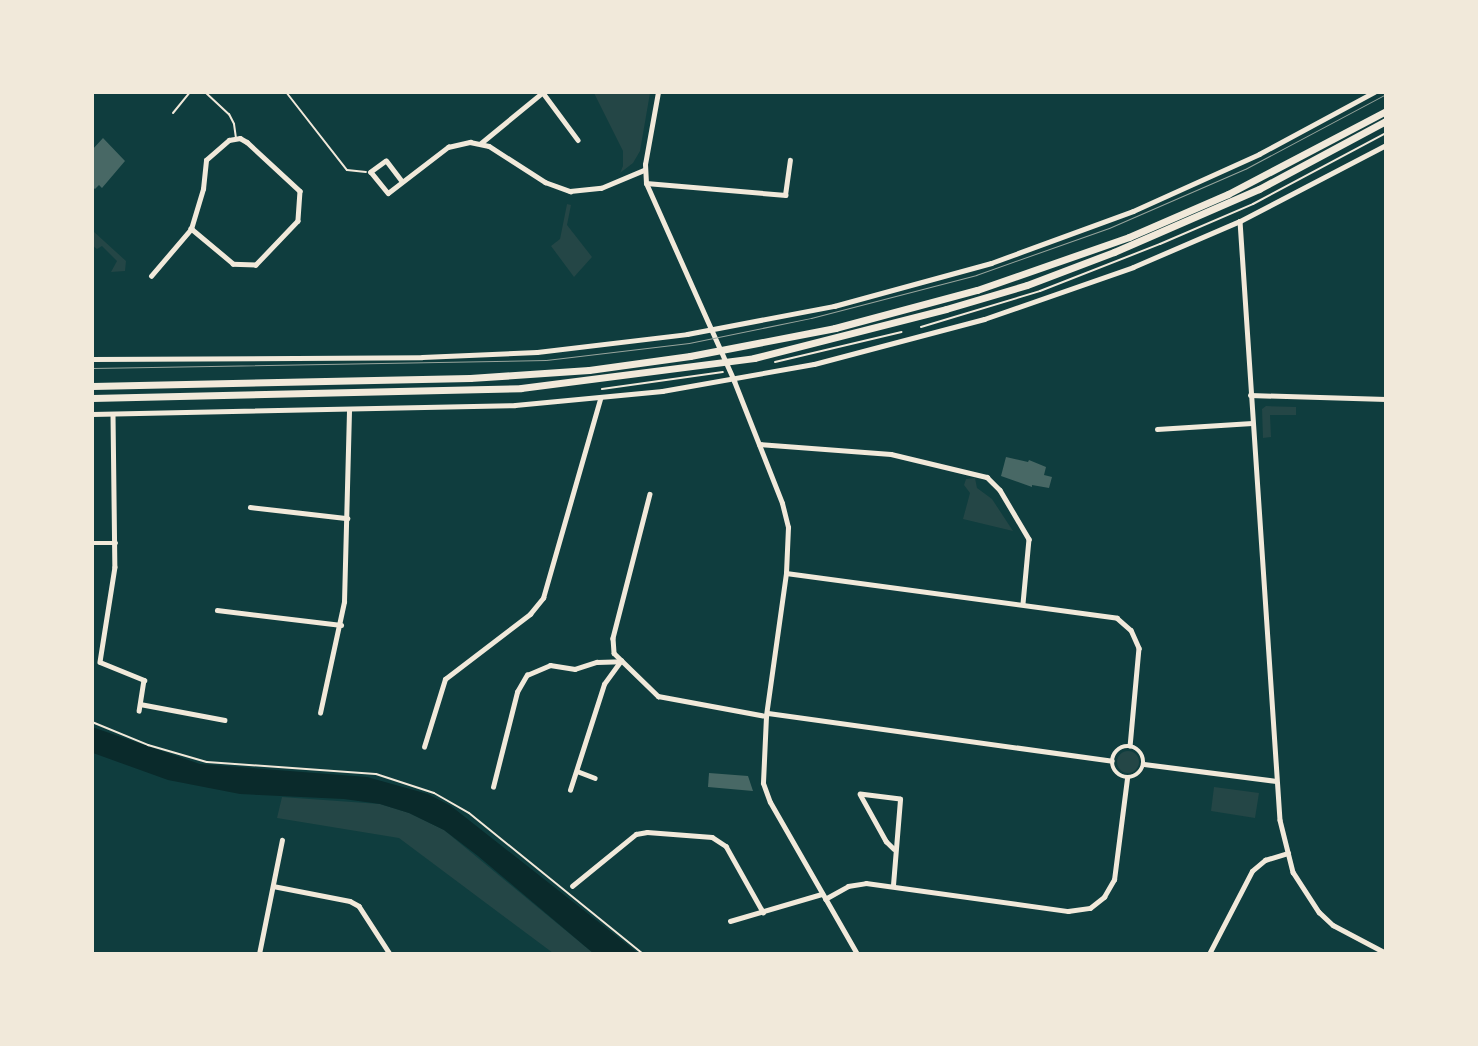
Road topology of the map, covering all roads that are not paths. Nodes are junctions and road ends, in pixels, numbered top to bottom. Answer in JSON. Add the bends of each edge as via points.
{"nodes":[{"id":1,"x":190,"y":92,"type":"edge"},
{"id":2,"x":204,"y":92,"type":"edge"},
{"id":3,"x":658,"y":92,"type":"edge"},
{"id":4,"x":1374,"y":92,"type":"edge"},
{"id":5,"x":544,"y":93,"type":"edge"},
{"id":6,"x":1386,"y":111,"type":"edge"},
{"id":7,"x":173,"y":113,"type":"dead end"},
{"id":8,"x":1386,"y":121,"type":"edge"},
{"id":9,"x":236,"y":138,"type":"junction"},
{"id":10,"x":578,"y":140,"type":"dead end"},
{"id":11,"x":481,"y":143,"type":"junction"},
{"id":12,"x":1386,"y":146,"type":"edge"},
{"id":13,"x":790,"y":160,"type":"dead end"},
{"id":14,"x":644,"y":170,"type":"junction"},
{"id":15,"x":402,"y":182,"type":"junction"},
{"id":16,"x":646,"y":183,"type":"junction"},
{"id":17,"x":1240,"y":221,"type":"junction"},
{"id":18,"x":190,"y":229,"type":"junction"},
{"id":19,"x":151,"y":276,"type":"dead end"},
{"id":20,"x":710,"y":330,"type":"junction"},
{"id":21,"x":720,"y":351,"type":"junction"},
{"id":22,"x":92,"y":359,"type":"edge"},
{"id":23,"x":726,"y":363,"type":"junction"},
{"id":24,"x":734,"y":380,"type":"junction"},
{"id":25,"x":92,"y":386,"type":"edge"},
{"id":26,"x":1250,"y":395,"type":"junction"},
{"id":27,"x":92,"y":398,"type":"edge"},
{"id":28,"x":600,"y":399,"type":"junction"},
{"id":29,"x":1386,"y":399,"type":"edge"},
{"id":30,"x":349,"y":410,"type":"junction"},
{"id":31,"x":92,"y":414,"type":"edge"},
{"id":32,"x":114,"y":414,"type":"junction"},
{"id":33,"x":1252,"y":423,"type":"junction"},
{"id":34,"x":1157,"y":429,"type":"dead end"},
{"id":35,"x":759,"y":444,"type":"junction"},
{"id":36,"x":650,"y":494,"type":"dead end"},
{"id":37,"x":250,"y":507,"type":"dead end"},
{"id":38,"x":347,"y":518,"type":"junction"},
{"id":39,"x":116,"y":543,"type":"junction"},
{"id":40,"x":92,"y":544,"type":"edge"},
{"id":41,"x":786,"y":573,"type":"junction"},
{"id":42,"x":1023,"y":604,"type":"junction"},
{"id":43,"x":217,"y":610,"type":"dead end"},
{"id":44,"x":341,"y":625,"type":"junction"},
{"id":45,"x":92,"y":660,"type":"edge"},
{"id":46,"x":100,"y":662,"type":"junction"},
{"id":47,"x":621,"y":662,"type":"junction"},
{"id":48,"x":140,"y":704,"type":"junction"},
{"id":49,"x":139,"y":711,"type":"dead end"},
{"id":50,"x":320,"y":713,"type":"dead end"},
{"id":51,"x":767,"y":715,"type":"junction"},
{"id":52,"x":225,"y":720,"type":"dead end"},
{"id":53,"x":1130,"y":746,"type":"junction"},
{"id":54,"x":424,"y":747,"type":"dead end"},
{"id":55,"x":1112,"y":761,"type":"junction"},
{"id":56,"x":1144,"y":764,"type":"junction"},
{"id":57,"x":576,"y":771,"type":"junction"},
{"id":58,"x":595,"y":778,"type":"dead end"},
{"id":59,"x":1127,"y":778,"type":"junction"},
{"id":60,"x":1276,"y":782,"type":"junction"},
{"id":61,"x":493,"y":787,"type":"dead end"},
{"id":62,"x":570,"y":790,"type":"dead end"},
{"id":63,"x":282,"y":840,"type":"dead end"},
{"id":64,"x":894,"y":849,"type":"junction"},
{"id":65,"x":1288,"y":853,"type":"junction"},
{"id":66,"x":893,"y":885,"type":"junction"},
{"id":67,"x":273,"y":886,"type":"junction"},
{"id":68,"x":572,"y":886,"type":"dead end"},
{"id":69,"x":824,"y":897,"type":"junction"},
{"id":70,"x":763,"y":912,"type":"junction"},
{"id":71,"x":730,"y":921,"type":"dead end"},
{"id":72,"x":1386,"y":953,"type":"edge"},
{"id":73,"x":259,"y":954,"type":"edge"},
{"id":74,"x":390,"y":954,"type":"edge"},
{"id":75,"x":857,"y":954,"type":"edge"},
{"id":76,"x":1209,"y":954,"type":"edge"}],
"edges":[{"from":1,"to":7,"type":"lane"},
{"from":2,"to":9,"type":"lane","via":[[229,114]]},
{"from":3,"to":14,"type":"street"},
{"from":4,"to":20,"type":"street","via":[[1293,138],[1207,179],[1031,250],[860,300]]},
{"from":5,"to":10,"type":"street"},
{"from":5,"to":11,"type":"street"},
{"from":6,"to":21,"type":"main road","via":[[1228,194],[1079,256],[934,303],[835,328]]},
{"from":8,"to":23,"type":"main road","via":[[1259,189],[1149,238],[1034,282],[857,333]]},
{"from":9,"to":18,"type":"street","via":[[206,160],[203,189]]},
{"from":9,"to":18,"type":"street","via":[[247,142],[298,188],[298,221],[262,261],[248,267],[229,262]]},
{"from":11,"to":14,"type":"street","via":[[510,157],[545,182],[570,190],[601,188]]},
{"from":11,"to":15,"type":"street","via":[[448,147]]},
{"from":12,"to":17,"type":"street"},
{"from":13,"to":16,"type":"street","via":[[785,195]]},
{"from":14,"to":16,"type":"street"},
{"from":15,"to":15,"type":"street","via":[[386,161],[372,172],[388,193]]},
{"from":16,"to":20,"type":"street","via":[[688,272]]},
{"from":17,"to":24,"type":"street","via":[[1133,267],[984,319],[859,354]]},
{"from":17,"to":26,"type":"street"},
{"from":18,"to":19,"type":"street"},
{"from":20,"to":21,"type":"street"},
{"from":20,"to":22,"type":"street","via":[[584,348],[454,356]]},
{"from":21,"to":23,"type":"street"},
{"from":21,"to":25,"type":"main road","via":[[589,370],[512,376]]},
{"from":23,"to":24,"type":"street"},
{"from":23,"to":27,"type":"main road","via":[[512,388]]},
{"from":24,"to":28,"type":"street"},
{"from":24,"to":35,"type":"street"},
{"from":26,"to":29,"type":"street"},
{"from":26,"to":33,"type":"street"},
{"from":28,"to":30,"type":"street","via":[[463,408]]},
{"from":28,"to":54,"type":"street","via":[[540,604],[446,679]]},
{"from":30,"to":32,"type":"street"},
{"from":30,"to":38,"type":"street"},
{"from":31,"to":32,"type":"street"},
{"from":32,"to":39,"type":"street"},
{"from":33,"to":34,"type":"street"},
{"from":33,"to":60,"type":"street"},
{"from":35,"to":41,"type":"street","via":[[786,520]]},
{"from":35,"to":42,"type":"street","via":[[891,454],[987,477],[1000,490],[1029,539]]},
{"from":36,"to":47,"type":"street","via":[[613,638],[613,648]]},
{"from":37,"to":38,"type":"street"},
{"from":38,"to":44,"type":"street"},
{"from":39,"to":40,"type":"street"},
{"from":39,"to":46,"type":"street"},
{"from":41,"to":42,"type":"street"},
{"from":41,"to":51,"type":"street"},
{"from":42,"to":53,"type":"street","via":[[1111,615],[1132,630],[1140,654]]},
{"from":43,"to":44,"type":"street"},
{"from":44,"to":50,"type":"street"},
{"from":45,"to":46,"type":"street"},
{"from":46,"to":48,"type":"street","via":[[144,680]]},
{"from":47,"to":51,"type":"street","via":[[658,696]]},
{"from":47,"to":57,"type":"street","via":[[604,684]]},
{"from":47,"to":61,"type":"street","via":[[597,662],[578,669],[550,665],[526,675],[517,692]]},
{"from":48,"to":49,"type":"street"},
{"from":48,"to":52,"type":"street"},
{"from":51,"to":55,"type":"street"},
{"from":51,"to":69,"type":"street","via":[[761,770],[764,789]]},
{"from":53,"to":55,"type":"street","via":[[1118,749]]},
{"from":53,"to":56,"type":"street","via":[[1141,752]]},
{"from":55,"to":59,"type":"street","via":[[1116,773]]},
{"from":56,"to":59,"type":"street","via":[[1139,774]]},
{"from":56,"to":60,"type":"street"},
{"from":57,"to":58,"type":"street"},
{"from":57,"to":62,"type":"street"},
{"from":59,"to":66,"type":"street","via":[[1114,880],[1104,897],[1090,908],[1068,911]]},
{"from":60,"to":65,"type":"street"},
{"from":63,"to":67,"type":"street"},
{"from":64,"to":64,"type":"street","via":[[900,799],[860,794],[886,840]]},
{"from":64,"to":66,"type":"street"},
{"from":65,"to":72,"type":"street","via":[[1296,879],[1324,917],[1366,945]]},
{"from":65,"to":76,"type":"street","via":[[1265,860],[1252,871]]},
{"from":66,"to":69,"type":"street","via":[[854,884]]},
{"from":67,"to":73,"type":"street"},
{"from":67,"to":74,"type":"street","via":[[350,901],[359,906]]},
{"from":68,"to":70,"type":"street","via":[[636,834],[647,832],[712,838],[726,846]]},
{"from":69,"to":70,"type":"street"},
{"from":69,"to":75,"type":"street"},
{"from":70,"to":71,"type":"street"}]}
